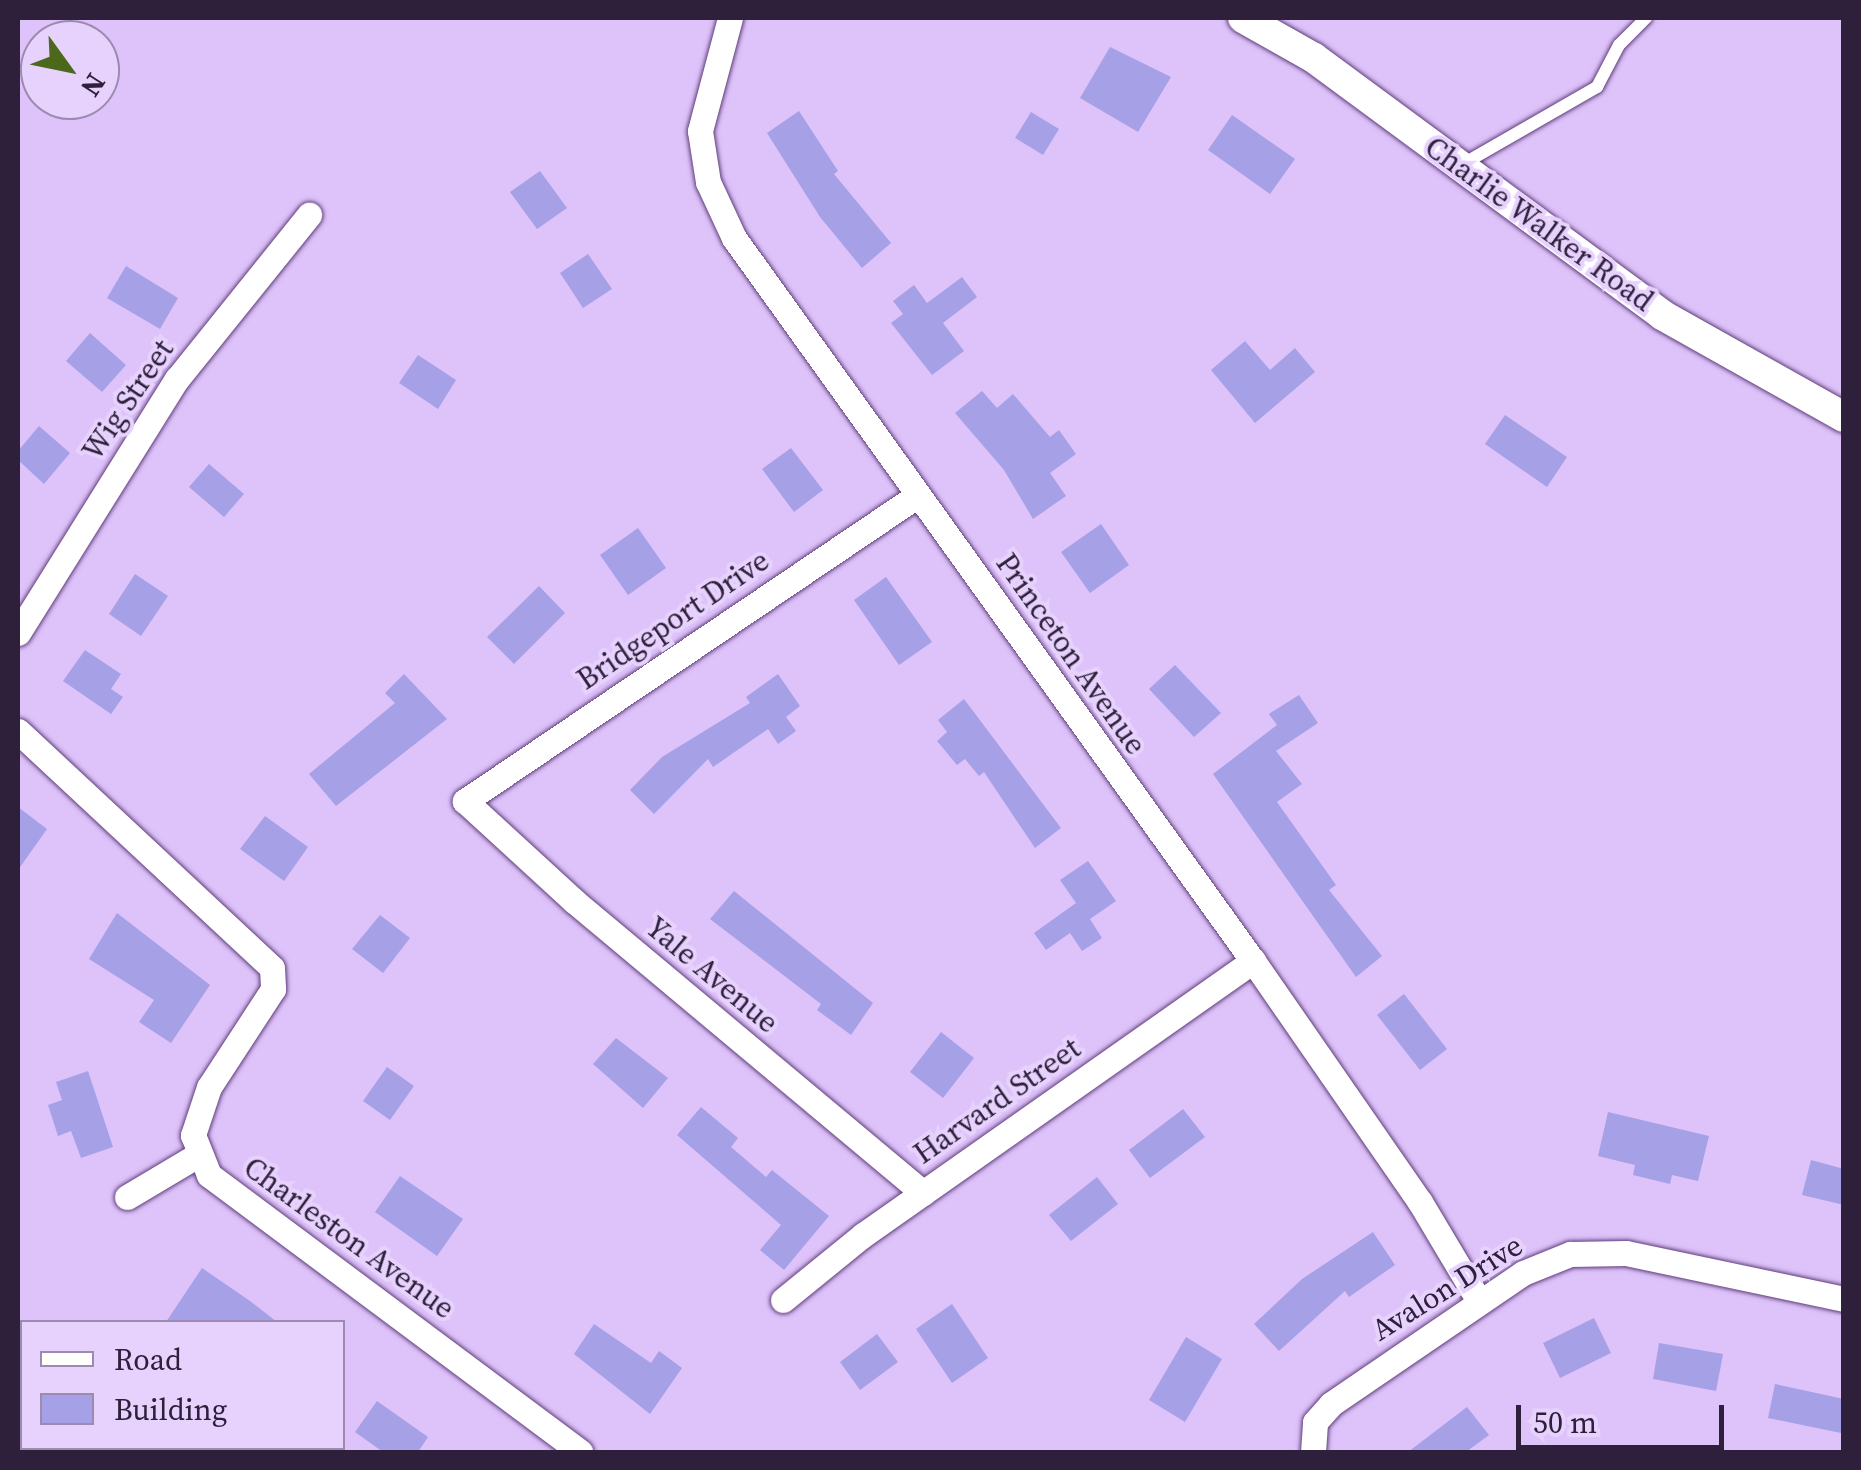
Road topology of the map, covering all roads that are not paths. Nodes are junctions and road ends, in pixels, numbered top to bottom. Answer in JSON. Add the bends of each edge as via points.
{"nodes":[{"id":1,"x":730,"y":18,"type":"edge"},
{"id":2,"x":1242,"y":18,"type":"edge"},
{"id":3,"x":1646,"y":18,"type":"edge"},
{"id":4,"x":1459,"y":167,"type":"junction"},
{"id":5,"x":309,"y":216,"type":"dead end"},
{"id":6,"x":1844,"y":417,"type":"edge"},
{"id":7,"x":918,"y":495,"type":"junction"},
{"id":8,"x":18,"y":633,"type":"edge"},
{"id":9,"x":18,"y":730,"type":"edge"},
{"id":10,"x":465,"y":801,"type":"joint"},
{"id":11,"x":1253,"y":961,"type":"junction"},
{"id":12,"x":196,"y":1156,"type":"junction"},
{"id":13,"x":923,"y":1193,"type":"junction"},
{"id":14,"x":128,"y":1197,"type":"dead end"},
{"id":15,"x":1844,"y":1299,"type":"edge"},
{"id":16,"x":783,"y":1300,"type":"dead end"},
{"id":17,"x":1478,"y":1301,"type":"junction"},
{"id":18,"x":580,"y":1452,"type":"edge"},
{"id":19,"x":1313,"y":1452,"type":"edge"}],
"edges":[{"from":1,"to":7,"type":"street","name":"Princeton Avenue","via":[[700,132],[708,182],[734,238]]},
{"from":2,"to":4,"type":"street","name":"Charlie Walker Road","via":[[1314,58]]},
{"from":3,"to":4,"type":"lane","via":[[1619,46],[1597,87]]},
{"from":4,"to":6,"type":"street","name":"Charlie Walker Road","via":[[1662,315]]},
{"from":5,"to":8,"type":"street","name":"Wig Street","via":[[177,379]]},
{"from":7,"to":10,"type":"street","name":"Bridgeport Drive"},
{"from":7,"to":11,"type":"street","name":"Princeton Avenue"},
{"from":9,"to":12,"type":"street","via":[[272,968],[272,989],[210,1087],[193,1135]]},
{"from":10,"to":13,"type":"street","name":"Yale Avenue","via":[[574,901]]},
{"from":11,"to":13,"type":"street","name":"Harvard Street"},
{"from":11,"to":17,"type":"street","name":"Princeton Avenue","via":[[1420,1202]]},
{"from":12,"to":14,"type":"street"},
{"from":12,"to":18,"type":"street","name":"Charleston Avenue","via":[[251,1210],[407,1318]]},
{"from":13,"to":16,"type":"street","name":"Harvard Street"},
{"from":15,"to":17,"type":"street","name":"Avalon Drive","via":[[1626,1253],[1570,1254]]},
{"from":17,"to":19,"type":"street","name":"Avalon Drive","via":[[1331,1404],[1315,1422]]}]}
